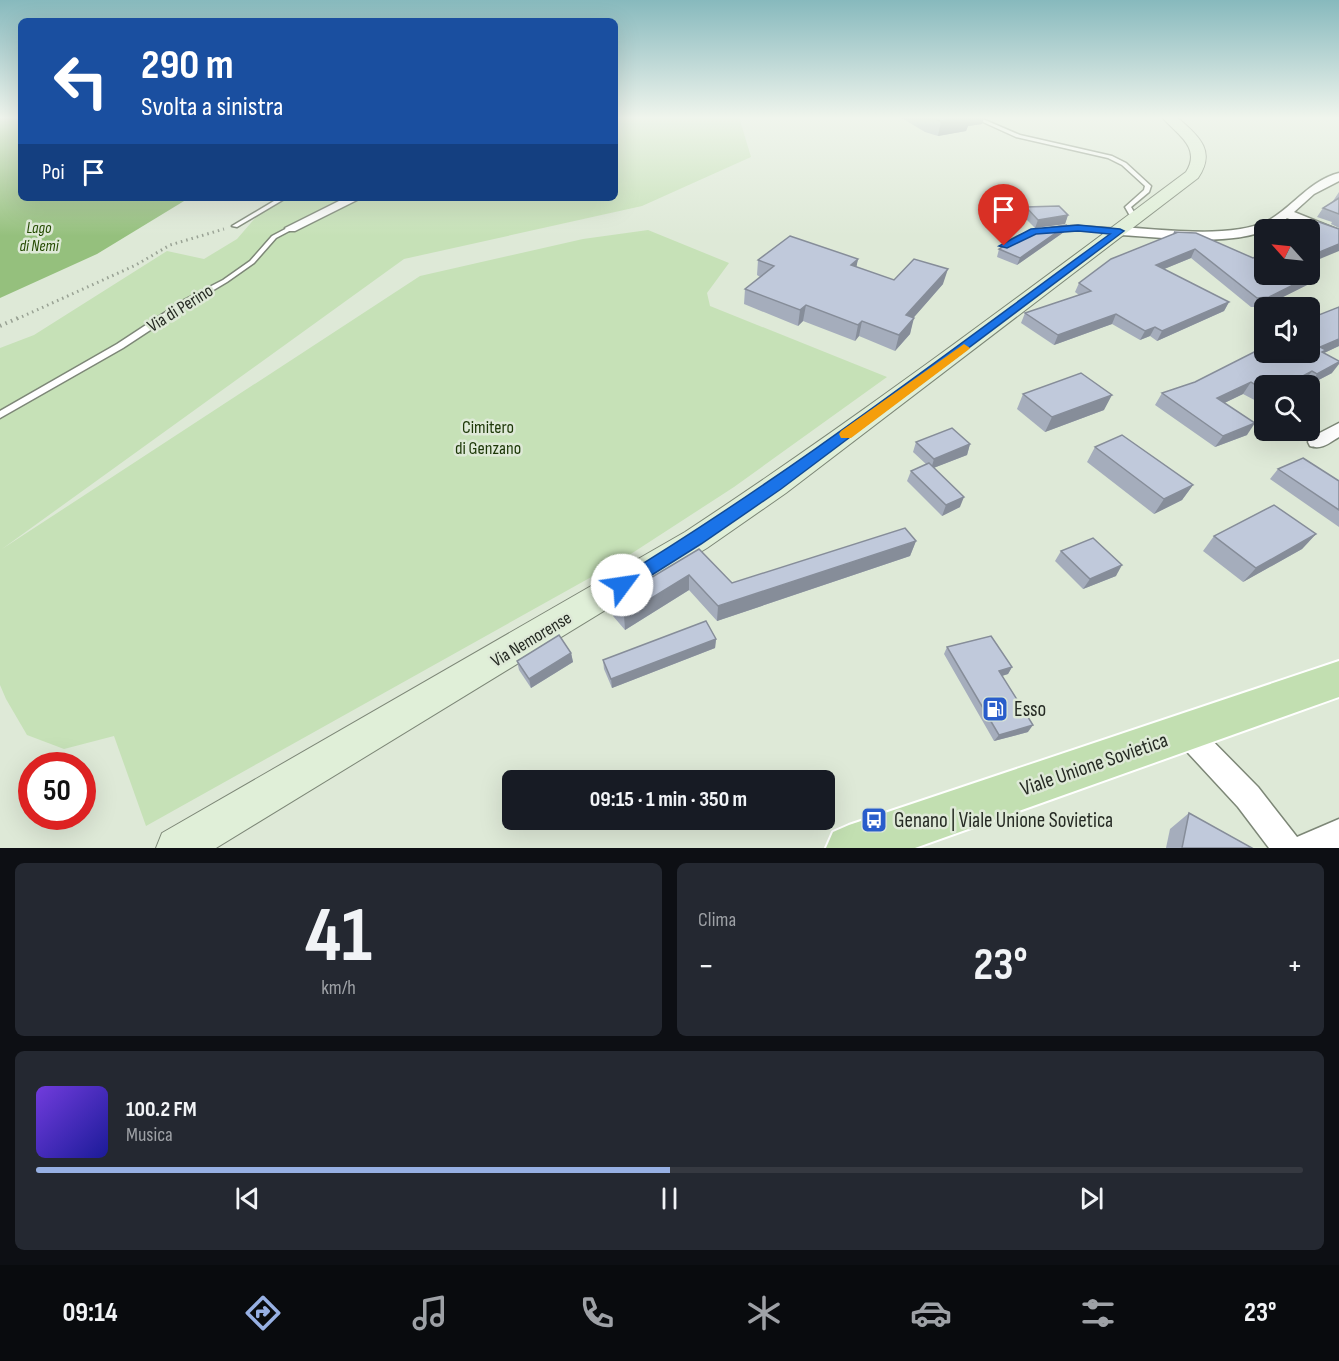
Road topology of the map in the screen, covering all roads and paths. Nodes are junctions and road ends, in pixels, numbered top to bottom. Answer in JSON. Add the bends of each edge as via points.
{"nodes":[{"id":1,"x":1106,"y":157,"type":"edge"},
{"id":2,"x":1200,"y":157,"type":"edge"},
{"id":3,"x":1339,"y":176,"type":"edge"},
{"id":4,"x":278,"y":201,"type":"edge"},
{"id":5,"x":349,"y":201,"type":"edge"},
{"id":6,"x":1285,"y":213,"type":"junction"},
{"id":7,"x":1129,"y":224,"type":"junction"},
{"id":8,"x":235,"y":226,"type":"joint"},
{"id":9,"x":291,"y":228,"type":"joint"},
{"id":10,"x":1339,"y":234,"type":"edge"},
{"id":11,"x":1004,"y":246,"type":"edge"},
{"id":12,"x":0,"y":326,"type":"edge"},
{"id":13,"x":0,"y":415,"type":"edge"},
{"id":14,"x":1339,"y":429,"type":"edge"},
{"id":15,"x":1317,"y":442,"type":"dead end"},
{"id":16,"x":1339,"y":679,"type":"edge"},
{"id":17,"x":1186,"y":732,"type":"junction"},
{"id":18,"x":1339,"y":834,"type":"edge"},
{"id":19,"x":177,"y":848,"type":"edge"},
{"id":20,"x":849,"y":848,"type":"edge"},
{"id":21,"x":1287,"y":848,"type":"edge"},
{"id":22,"x":1307,"y":848,"type":"edge"}],
"edges":[{"from":1,"to":7,"type":"lane","via":[[1124,164],[1148,187],[1128,207]]},
{"from":2,"to":7,"type":"main road","name":"Via Nemorense","via":[[1188,179]]},
{"from":3,"to":6,"type":"street","via":[[1310,192]]},
{"from":4,"to":8,"type":"lane"},
{"from":5,"to":9,"type":"street","name":"Via di Perino"},
{"from":6,"to":7,"type":"street","via":[[1260,229],[1212,236]]},
{"from":6,"to":10,"type":"street"},
{"from":7,"to":11,"type":"lane","via":[[1034,231]]},
{"from":7,"to":19,"type":"main road","name":"Via Nemorense","via":[[776,486],[696,540]]},
{"from":8,"to":12,"type":"path","via":[[170,245],[136,265]]},
{"from":9,"to":13,"type":"lane","name":"Via di Perino","via":[[274,237],[252,262],[225,280]]},
{"from":14,"to":15,"type":"street"},
{"from":16,"to":17,"type":"main road","name":"Viale Unione Sovietica"},
{"from":17,"to":20,"type":"main road","name":"Viale Unione Sovietica"},
{"from":17,"to":21,"type":"street","via":[[1237,784]]},
{"from":18,"to":22,"type":"street"}]}
